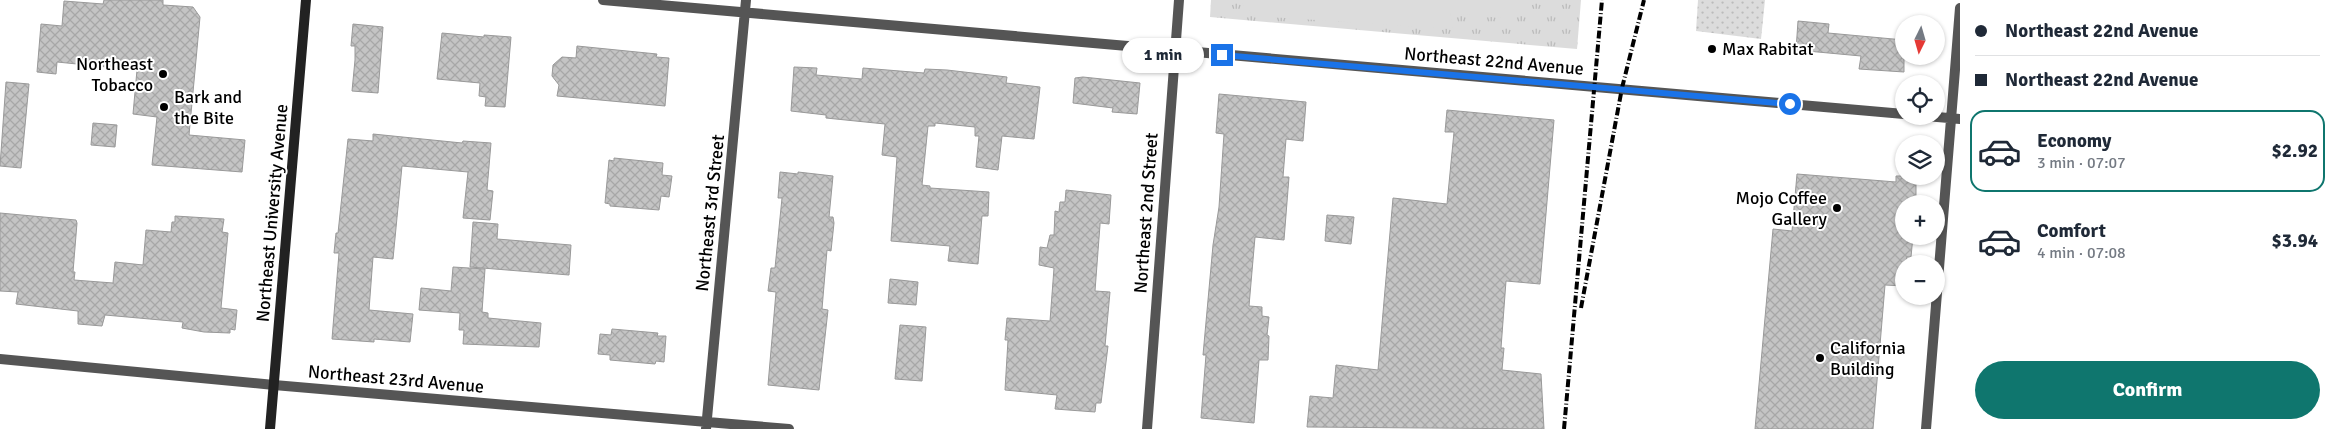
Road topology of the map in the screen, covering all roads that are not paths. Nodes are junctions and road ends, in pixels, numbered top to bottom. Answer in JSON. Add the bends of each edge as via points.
{"nodes":[{"id":1,"x":306,"y":0,"type":"edge"},
{"id":2,"x":603,"y":0,"type":"edge"},
{"id":3,"x":746,"y":0,"type":"edge"},
{"id":4,"x":1179,"y":0,"type":"edge"},
{"id":5,"x":1960,"y":8,"type":"edge"},
{"id":6,"x":746,"y":13,"type":"junction"},
{"id":7,"x":1175,"y":51,"type":"junction"},
{"id":8,"x":1895,"y":113,"type":"edge"},
{"id":9,"x":1955,"y":119,"type":"edge"},
{"id":10,"x":0,"y":359,"type":"edge"},
{"id":11,"x":274,"y":385,"type":"junction"},
{"id":12,"x":706,"y":426,"type":"edge"},
{"id":13,"x":270,"y":429,"type":"edge"},
{"id":14,"x":789,"y":429,"type":"edge"},
{"id":15,"x":1147,"y":429,"type":"edge"},
{"id":16,"x":1926,"y":429,"type":"edge"}],
"edges":[{"from":1,"to":11,"type":"main road","name":"Northeast University Avenue"},
{"from":2,"to":6,"type":"street","name":"Northeast 22nd Avenue"},
{"from":3,"to":6,"type":"street","name":"Northeast 3rd Street"},
{"from":4,"to":7,"type":"street","name":"Northeast 2nd Street"},
{"from":5,"to":9,"type":"street"},
{"from":6,"to":7,"type":"street","name":"Northeast 22nd Avenue"},
{"from":6,"to":12,"type":"street","name":"Northeast 3rd Street"},
{"from":7,"to":8,"type":"street","name":"Northeast 22nd Avenue"},
{"from":7,"to":15,"type":"street","name":"Northeast 2nd Street"},
{"from":9,"to":16,"type":"street"},
{"from":10,"to":11,"type":"street","name":"Northeast 23rd Avenue"},
{"from":11,"to":12,"type":"street","name":"Northeast 23rd Avenue"},
{"from":11,"to":13,"type":"main road","name":"Northeast University Avenue"},
{"from":12,"to":14,"type":"street","name":"Northeast 23rd Avenue"}]}
